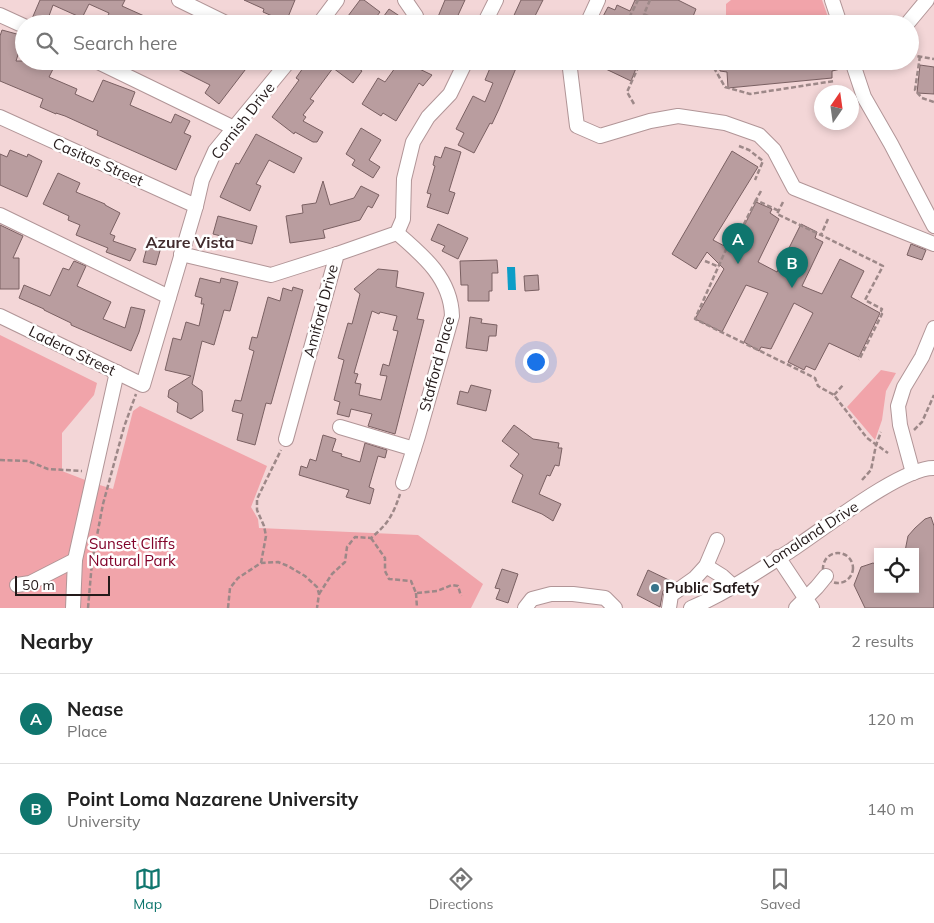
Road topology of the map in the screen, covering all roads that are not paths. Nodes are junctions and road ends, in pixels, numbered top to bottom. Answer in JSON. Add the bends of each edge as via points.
{"nodes":[{"id":1,"x":179,"y":0,"type":"edge"},
{"id":2,"x":337,"y":0,"type":"edge"},
{"id":3,"x":405,"y":0,"type":"edge"},
{"id":4,"x":496,"y":0,"type":"edge"},
{"id":5,"x":598,"y":0,"type":"edge"},
{"id":6,"x":832,"y":0,"type":"edge"},
{"id":7,"x":927,"y":0,"type":"edge"},
{"id":8,"x":0,"y":15,"type":"edge"},
{"id":9,"x":210,"y":15,"type":"edge"},
{"id":10,"x":326,"y":15,"type":"edge"},
{"id":11,"x":415,"y":15,"type":"edge"},
{"id":12,"x":488,"y":15,"type":"edge"},
{"id":13,"x":591,"y":15,"type":"edge"},
{"id":14,"x":837,"y":15,"type":"edge"},
{"id":15,"x":914,"y":15,"type":"edge"},
{"id":16,"x":15,"y":22,"type":"edge"},
{"id":17,"x":115,"y":70,"type":"edge"},
{"id":18,"x":282,"y":70,"type":"edge"},
{"id":19,"x":462,"y":70,"type":"edge"},
{"id":20,"x":570,"y":70,"type":"edge"},
{"id":21,"x":855,"y":70,"type":"edge"},
{"id":22,"x":0,"y":117,"type":"edge"},
{"id":23,"x":234,"y":128,"type":"junction"},
{"id":24,"x":196,"y":206,"type":"junction"},
{"id":25,"x":0,"y":215,"type":"edge"},
{"id":26,"x":934,"y":226,"type":"edge"},
{"id":27,"x":397,"y":233,"type":"junction"},
{"id":28,"x":934,"y":244,"type":"edge"},
{"id":29,"x":181,"y":254,"type":"junction"},
{"id":30,"x":337,"y":254,"type":"junction"},
{"id":31,"x":169,"y":297,"type":"junction"},
{"id":32,"x":0,"y":316,"type":"edge"},
{"id":33,"x":934,"y":328,"type":"edge"},
{"id":34,"x":117,"y":372,"type":"junction"},
{"id":35,"x":141,"y":384,"type":"joint"},
{"id":36,"x":340,"y":427,"type":"dead end"},
{"id":37,"x":286,"y":439,"type":"road end"},
{"id":38,"x":414,"y":449,"type":"junction"},
{"id":39,"x":934,"y":468,"type":"edge"},
{"id":40,"x":913,"y":473,"type":"junction"},
{"id":41,"x":404,"y":483,"type":"road end"},
{"id":42,"x":717,"y":540,"type":"dead end"},
{"id":43,"x":778,"y":557,"type":"junction"},
{"id":44,"x":75,"y":560,"type":"junction"},
{"id":45,"x":706,"y":566,"type":"junction"},
{"id":46,"x":826,"y":576,"type":"road end"},
{"id":47,"x":17,"y":585,"type":"dead end"},
{"id":48,"x":733,"y":586,"type":"junction"},
{"id":49,"x":804,"y":605,"type":"edge"},
{"id":50,"x":73,"y":608,"type":"edge"},
{"id":51,"x":525,"y":608,"type":"edge"},
{"id":52,"x":615,"y":608,"type":"edge"},
{"id":53,"x":669,"y":608,"type":"edge"},
{"id":54,"x":691,"y":608,"type":"edge"}],
"edges":[{"from":1,"to":9,"type":"street"},
{"from":2,"to":10,"type":"street"},
{"from":3,"to":11,"type":"street"},
{"from":4,"to":12,"type":"street"},
{"from":5,"to":13,"type":"street"},
{"from":6,"to":14,"type":"street"},
{"from":7,"to":15,"type":"street"},
{"from":8,"to":16,"type":"street"},
{"from":17,"to":23,"type":"street"},
{"from":18,"to":23,"type":"street","name":"Cornish Drive"},
{"from":19,"to":27,"type":"street","via":[[450,94],[428,116],[413,142],[404,179],[403,219]]},
{"from":20,"to":28,"type":"street","via":[[577,126],[600,136],[678,116],[725,123],[759,135],[774,150],[794,188]]},
{"from":21,"to":26,"type":"street","via":[[864,97]]},
{"from":22,"to":24,"type":"street","name":"Casitas Street"},
{"from":23,"to":24,"type":"street","name":"Cornish Drive","via":[[216,151],[202,180]]},
{"from":24,"to":29,"type":"street","name":"Cornish Drive"},
{"from":25,"to":31,"type":"street"},
{"from":27,"to":30,"type":"street","name":"Amiford Drive"},
{"from":27,"to":38,"type":"street","name":"Stafford Place","via":[[424,256],[443,281],[452,305],[452,316]]},
{"from":29,"to":30,"type":"street","via":[[271,275]]},
{"from":29,"to":31,"type":"street","name":"Cornish Drive"},
{"from":30,"to":37,"type":"street","name":"Amiford Drive"},
{"from":31,"to":35,"type":"street","name":"Cornish Drive"},
{"from":32,"to":34,"type":"street","name":"Ladera Street"},
{"from":33,"to":40,"type":"street","via":[[904,387],[898,406]]},
{"from":34,"to":35,"type":"street","name":"Ladera Street"},
{"from":34,"to":44,"type":"street"},
{"from":36,"to":38,"type":"street"},
{"from":38,"to":41,"type":"street","name":"Stafford Place"},
{"from":39,"to":40,"type":"street","name":"Lomaland Drive"},
{"from":40,"to":43,"type":"street","name":"Lomaland Drive","via":[[886,486]]},
{"from":42,"to":45,"type":"street"},
{"from":43,"to":48,"type":"street","name":"Lomaland Drive"},
{"from":43,"to":49,"type":"street"},
{"from":44,"to":47,"type":"street","via":[[30,583]]},
{"from":44,"to":50,"type":"street"},
{"from":45,"to":48,"type":"street"},
{"from":45,"to":53,"type":"street","via":[[672,595]]},
{"from":46,"to":49,"type":"street"},
{"from":48,"to":54,"type":"street","name":"Lomaland Drive"},
{"from":51,"to":52,"type":"street","via":[[532,599],[551,594],[573,594],[605,598]]}]}
